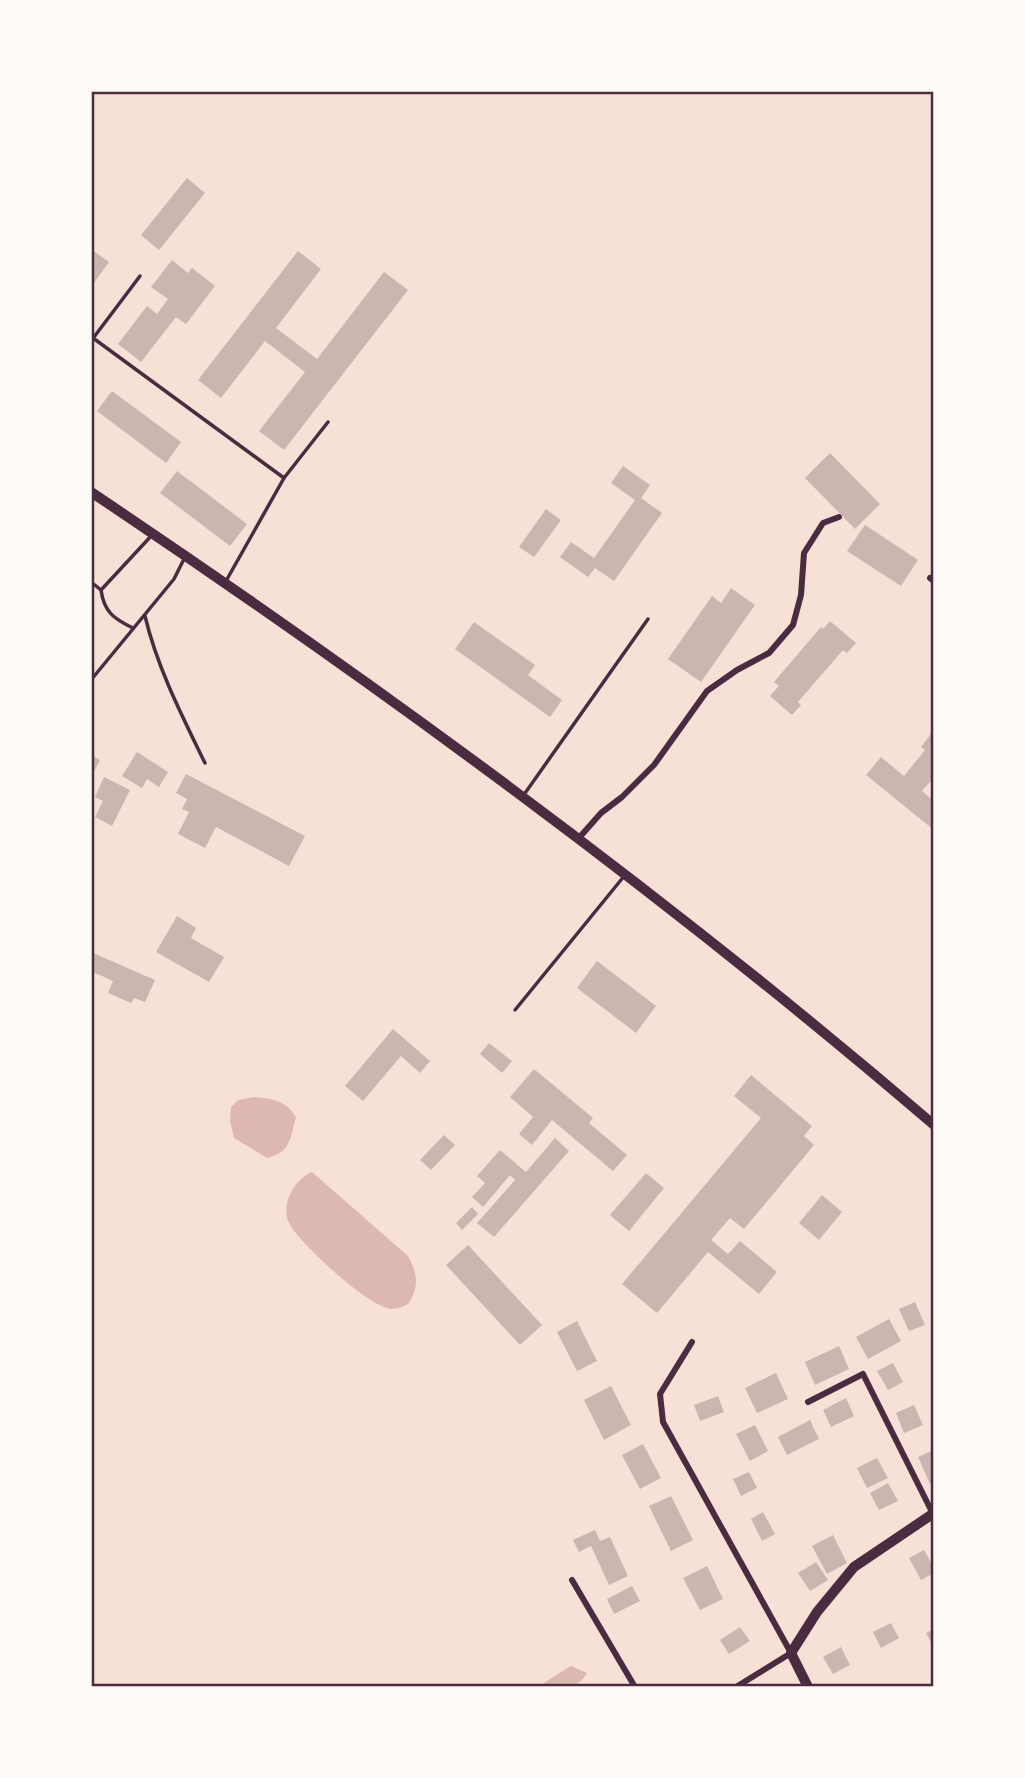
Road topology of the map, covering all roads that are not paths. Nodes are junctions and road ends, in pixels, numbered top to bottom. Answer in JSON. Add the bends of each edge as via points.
{"nodes":[{"id":1,"x":140,"y":276,"type":"dead end"},
{"id":2,"x":92,"y":340,"type":"edge"},
{"id":3,"x":328,"y":422,"type":"dead end"},
{"id":4,"x":284,"y":478,"type":"junction"},
{"id":5,"x":91,"y":492,"type":"edge"},
{"id":6,"x":839,"y":517,"type":"dead end"},
{"id":7,"x":153,"y":534,"type":"junction"},
{"id":8,"x":186,"y":555,"type":"junction"},
{"id":9,"x":91,"y":582,"type":"edge"},
{"id":10,"x":225,"y":583,"type":"junction"},
{"id":11,"x":101,"y":590,"type":"junction"},
{"id":12,"x":145,"y":616,"type":"junction"},
{"id":13,"x":648,"y":619,"type":"dead end"},
{"id":14,"x":134,"y":629,"type":"junction"},
{"id":15,"x":91,"y":680,"type":"edge"},
{"id":16,"x":205,"y":763,"type":"dead end"},
{"id":17,"x":522,"y":797,"type":"junction"},
{"id":18,"x":578,"y":839,"type":"junction"},
{"id":19,"x":626,"y":874,"type":"junction"},
{"id":20,"x":515,"y":1010,"type":"dead end"},
{"id":21,"x":934,"y":1125,"type":"edge"},
{"id":22,"x":692,"y":1342,"type":"dead end"},
{"id":23,"x":808,"y":1402,"type":"dead end"},
{"id":24,"x":934,"y":1514,"type":"edge"},
{"id":25,"x":572,"y":1580,"type":"dead end"},
{"id":26,"x":791,"y":1653,"type":"junction"},
{"id":27,"x":635,"y":1687,"type":"edge"},
{"id":28,"x":736,"y":1687,"type":"edge"},
{"id":29,"x":808,"y":1687,"type":"edge"}],
"edges":[{"from":1,"to":2,"type":"lane"},
{"from":2,"to":4,"type":"lane"},
{"from":3,"to":4,"type":"lane"},
{"from":4,"to":10,"type":"lane"},
{"from":5,"to":7,"type":"main road"},
{"from":6,"to":18,"type":"street","via":[[823,523],[804,553],[793,625],[769,653],[707,691],[654,765]]},
{"from":7,"to":8,"type":"main road"},
{"from":7,"to":11,"type":"lane"},
{"from":8,"to":10,"type":"main road"},
{"from":8,"to":12,"type":"lane"},
{"from":9,"to":11,"type":"lane"},
{"from":10,"to":17,"type":"main road"},
{"from":11,"to":14,"type":"lane","via":[[106,610]]},
{"from":12,"to":14,"type":"lane"},
{"from":12,"to":16,"type":"lane","via":[[150,640]]},
{"from":13,"to":17,"type":"lane"},
{"from":14,"to":15,"type":"lane"},
{"from":17,"to":18,"type":"main road"},
{"from":18,"to":19,"type":"main road"},
{"from":19,"to":20,"type":"lane"},
{"from":19,"to":21,"type":"main road"},
{"from":22,"to":26,"type":"street","via":[[660,1394],[663,1422]]},
{"from":23,"to":24,"type":"street","via":[[863,1374]]},
{"from":24,"to":26,"type":"main road","via":[[854,1567]]},
{"from":25,"to":27,"type":"street"},
{"from":26,"to":28,"type":"street"},
{"from":26,"to":29,"type":"main road"}]}
